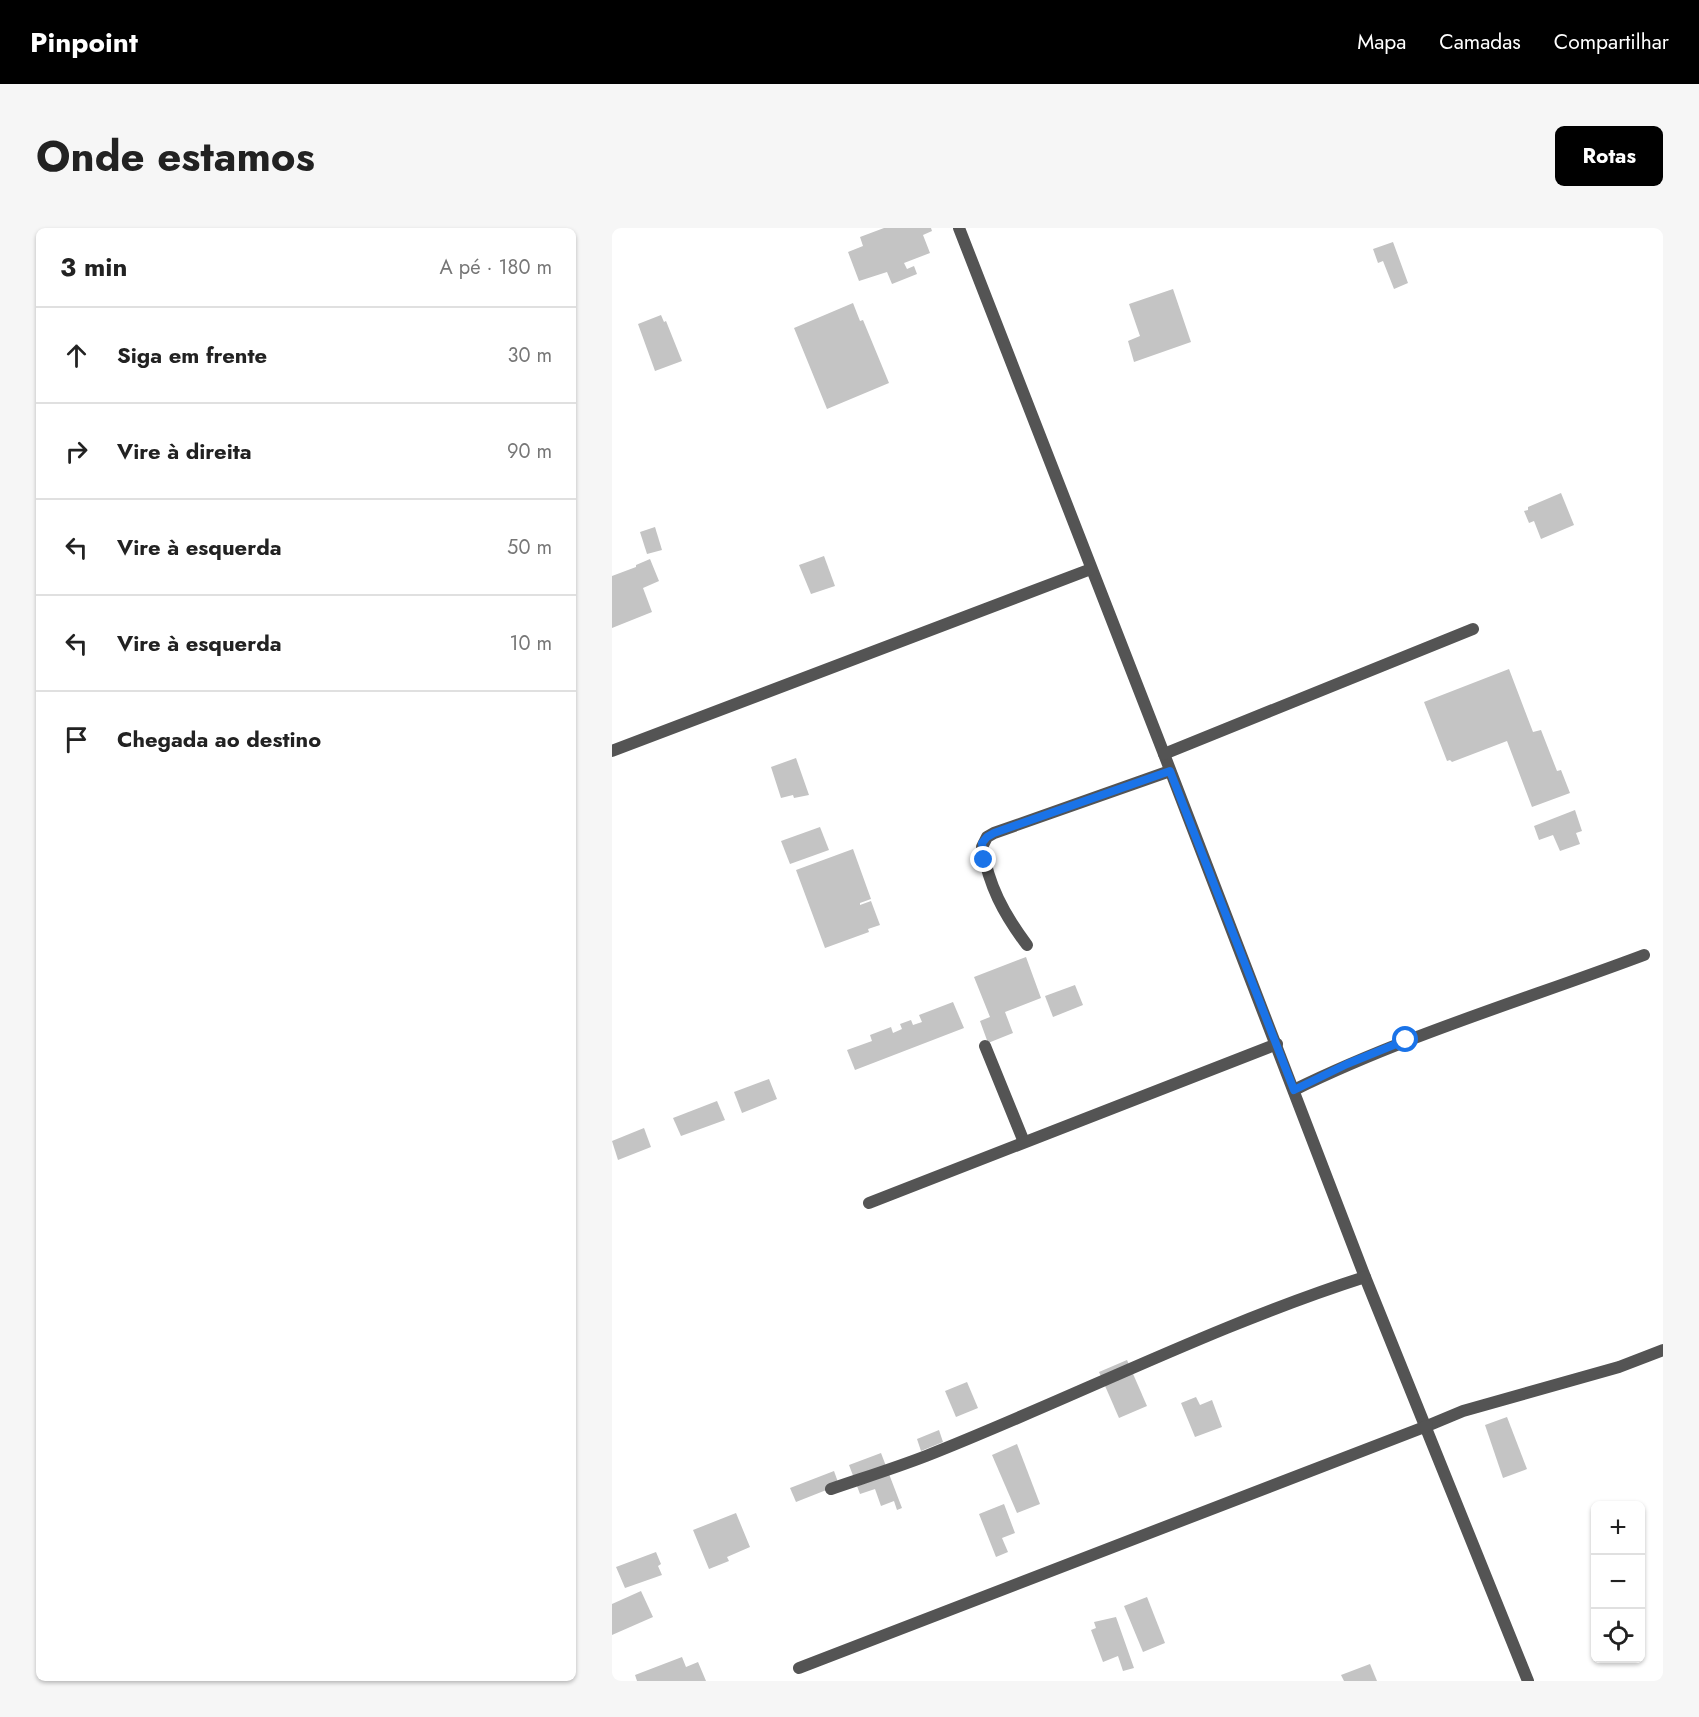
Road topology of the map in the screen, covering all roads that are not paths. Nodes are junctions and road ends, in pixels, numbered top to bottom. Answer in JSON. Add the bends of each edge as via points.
{"nodes":[{"id":1,"x":959,"y":228,"type":"edge"},
{"id":2,"x":1091,"y":569,"type":"junction"},
{"id":3,"x":1473,"y":629,"type":"dead end"},
{"id":4,"x":612,"y":751,"type":"edge"},
{"id":5,"x":1164,"y":754,"type":"junction"},
{"id":6,"x":1170,"y":771,"type":"junction"},
{"id":7,"x":1027,"y":945,"type":"dead end"},
{"id":8,"x":1644,"y":955,"type":"dead end"},
{"id":9,"x":1277,"y":1044,"type":"junction"},
{"id":10,"x":985,"y":1046,"type":"dead end"},
{"id":11,"x":1294,"y":1090,"type":"junction"},
{"id":12,"x":1023,"y":1143,"type":"junction"},
{"id":13,"x":869,"y":1203,"type":"dead end"},
{"id":14,"x":1365,"y":1277,"type":"junction"},
{"id":15,"x":1663,"y":1350,"type":"edge"},
{"id":16,"x":1426,"y":1426,"type":"junction"},
{"id":17,"x":831,"y":1489,"type":"dead end"},
{"id":18,"x":799,"y":1668,"type":"dead end"},
{"id":19,"x":1528,"y":1681,"type":"edge"}],
"edges":[{"from":1,"to":2,"type":"street"},
{"from":2,"to":4,"type":"street"},
{"from":2,"to":5,"type":"street"},
{"from":3,"to":5,"type":"street"},
{"from":5,"to":6,"type":"street"},
{"from":6,"to":7,"type":"street","via":[[987,837],[982,847],[994,894]]},
{"from":6,"to":9,"type":"street"},
{"from":8,"to":11,"type":"street","via":[[1406,1040]]},
{"from":9,"to":11,"type":"street"},
{"from":9,"to":12,"type":"street"},
{"from":10,"to":12,"type":"street"},
{"from":11,"to":14,"type":"street"},
{"from":12,"to":13,"type":"street"},
{"from":14,"to":16,"type":"street"},
{"from":14,"to":17,"type":"street","via":[[1220,1332],[926,1456]]},
{"from":15,"to":16,"type":"street","via":[[1620,1367],[1463,1411]]},
{"from":16,"to":18,"type":"street"},
{"from":16,"to":19,"type":"street"}]}
